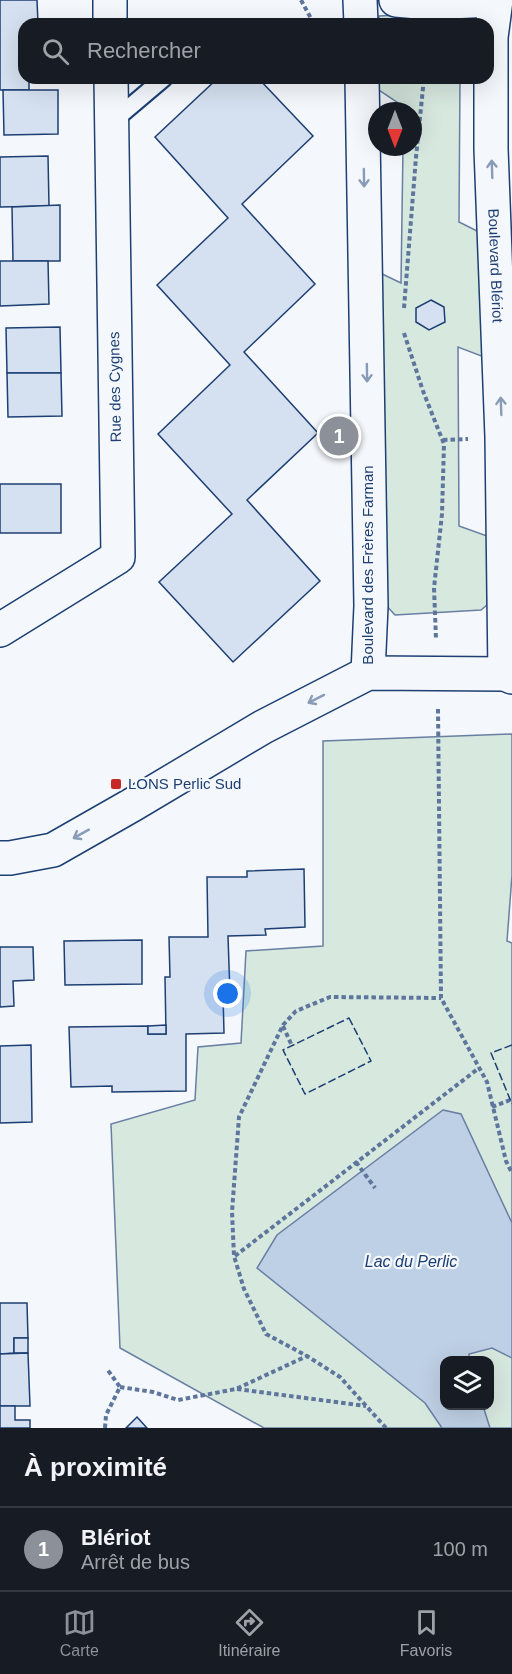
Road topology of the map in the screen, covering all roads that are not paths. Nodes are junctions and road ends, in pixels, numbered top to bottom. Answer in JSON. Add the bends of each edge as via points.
{"nodes":[{"id":1,"x":110,"y":0,"type":"edge"},
{"id":2,"x":360,"y":0,"type":"edge"},
{"id":3,"x":396,"y":0,"type":"edge"},
{"id":4,"x":494,"y":0,"type":"edge"},
{"id":5,"x":110,"y":18,"type":"edge"},
{"id":6,"x":361,"y":18,"type":"edge"},
{"id":7,"x":493,"y":18,"type":"edge"},
{"id":8,"x":111,"y":84,"type":"edge"},
{"id":9,"x":157,"y":84,"type":"edge"},
{"id":10,"x":362,"y":84,"type":"edge"},
{"id":11,"x":491,"y":84,"type":"edge"},
{"id":12,"x":111,"y":122,"type":"junction"},
{"id":13,"x":506,"y":345,"type":"edge"},
{"id":14,"x":0,"y":630,"type":"edge"},
{"id":15,"x":368,"y":673,"type":"junction"},
{"id":16,"x":508,"y":676,"type":"edge"},
{"id":17,"x":0,"y":858,"type":"edge"}],
"edges":[{"from":1,"to":5,"type":"street"},
{"from":2,"to":6,"type":"street"},
{"from":3,"to":4,"type":"street"},
{"from":7,"to":4,"type":"street","name":"Boulevard Blériot","one_way":true},
{"from":8,"to":12,"type":"street","name":"Rue des Cygnes"},
{"from":9,"to":12,"type":"lane"},
{"from":10,"to":15,"type":"street","name":"Boulevard des Frères Farman","one_way":true,"via":[[371,606]]},
{"from":13,"to":11,"type":"street","name":"Boulevard Blériot","one_way":true,"via":[[491,138]]},
{"from":12,"to":14,"type":"street","name":"Rue des Cygnes","via":[[118,557]]},
{"from":16,"to":13,"type":"street","name":"Boulevard Blériot","one_way":true},
{"from":15,"to":16,"type":"street","name":"Boulevard Blériot"},
{"from":15,"to":17,"type":"street","name":"Boulevard des Frères Farman","one_way":true,"via":[[263,727],[53,850]]}]}
